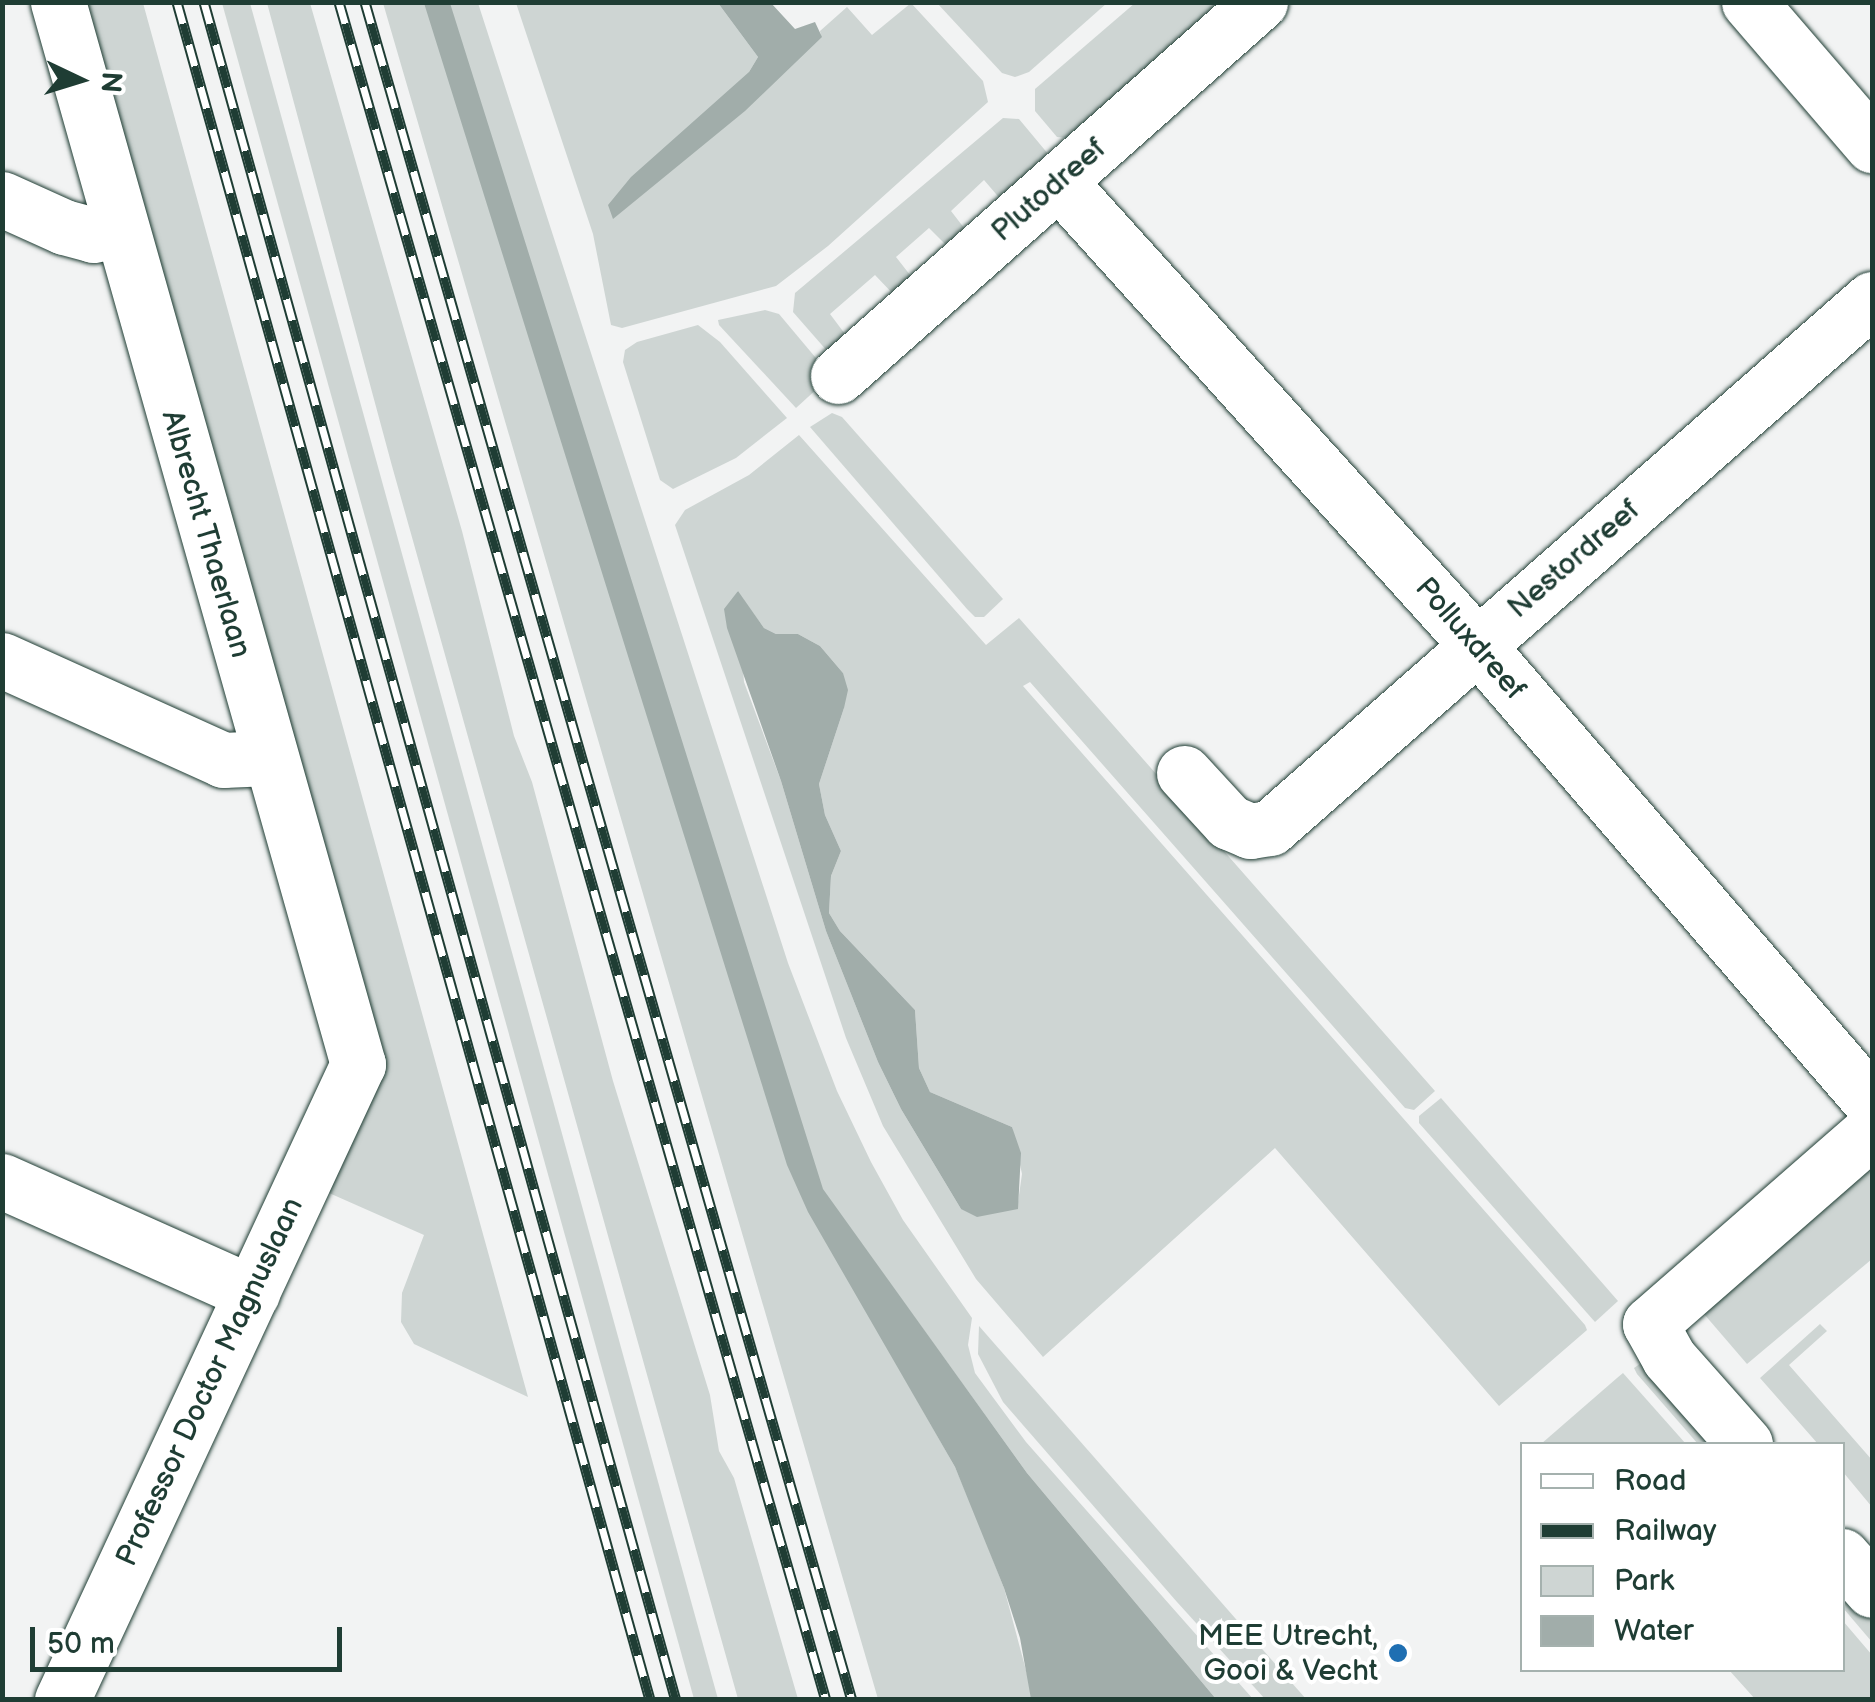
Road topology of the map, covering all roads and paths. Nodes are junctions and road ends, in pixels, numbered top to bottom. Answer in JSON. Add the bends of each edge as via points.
{"nodes":[{"id":1,"x":58,"y":2,"type":"edge"},
{"id":2,"x":1260,"y":2,"type":"edge"},
{"id":3,"x":1749,"y":2,"type":"edge"},
{"id":4,"x":1872,"y":145,"type":"edge"},
{"id":5,"x":1059,"y":182,"type":"junction"},
{"id":6,"x":2,"y":199,"type":"edge"},
{"id":7,"x":121,"y":230,"type":"junction"},
{"id":8,"x":1872,"y":299,"type":"edge"},
{"id":9,"x":838,"y":376,"type":"dead end"},
{"id":10,"x":1477,"y":645,"type":"junction"},
{"id":11,"x":2,"y":660,"type":"edge"},
{"id":12,"x":268,"y":758,"type":"junction"},
{"id":13,"x":1184,"y":773,"type":"dead end"},
{"id":14,"x":358,"y":1064,"type":"joint"},
{"id":15,"x":1872,"y":1103,"type":"edge"},
{"id":16,"x":1872,"y":1130,"type":"edge"},
{"id":17,"x":2,"y":1181,"type":"edge"},
{"id":18,"x":252,"y":1293,"type":"junction"},
{"id":19,"x":1743,"y":1442,"type":"edge"},
{"id":20,"x":1845,"y":1559,"type":"edge"},
{"id":21,"x":1872,"y":1590,"type":"edge"},
{"id":22,"x":62,"y":1700,"type":"edge"}],
"edges":[{"from":1,"to":7,"type":"street","name":"Albrecht Thaerlaan"},
{"from":2,"to":5,"type":"street","name":"Plutodreef"},
{"from":3,"to":4,"type":"street"},
{"from":5,"to":9,"type":"street","name":"Plutodreef"},
{"from":5,"to":10,"type":"street","name":"Polluxdreef"},
{"from":6,"to":7,"type":"street","via":[[64,228],[93,235]]},
{"from":7,"to":12,"type":"street","name":"Albrecht Thaerlaan"},
{"from":8,"to":10,"type":"street","name":"Nestordreef"},
{"from":10,"to":13,"type":"street","name":"Nestordreef","via":[[1270,828],[1250,831],[1228,822]]},
{"from":10,"to":15,"type":"street","name":"Polluxdreef"},
{"from":11,"to":12,"type":"street","via":[[223,760]]},
{"from":12,"to":14,"type":"street","name":"Albrecht Thaerlaan"},
{"from":14,"to":18,"type":"street","name":"Professor Doctor Magnuslaan"},
{"from":16,"to":19,"type":"street","via":[[1650,1324],[1669,1358]]},
{"from":17,"to":18,"type":"street"},
{"from":18,"to":22,"type":"street","name":"Professor Doctor Magnuslaan"},
{"from":20,"to":21,"type":"street"}]}
